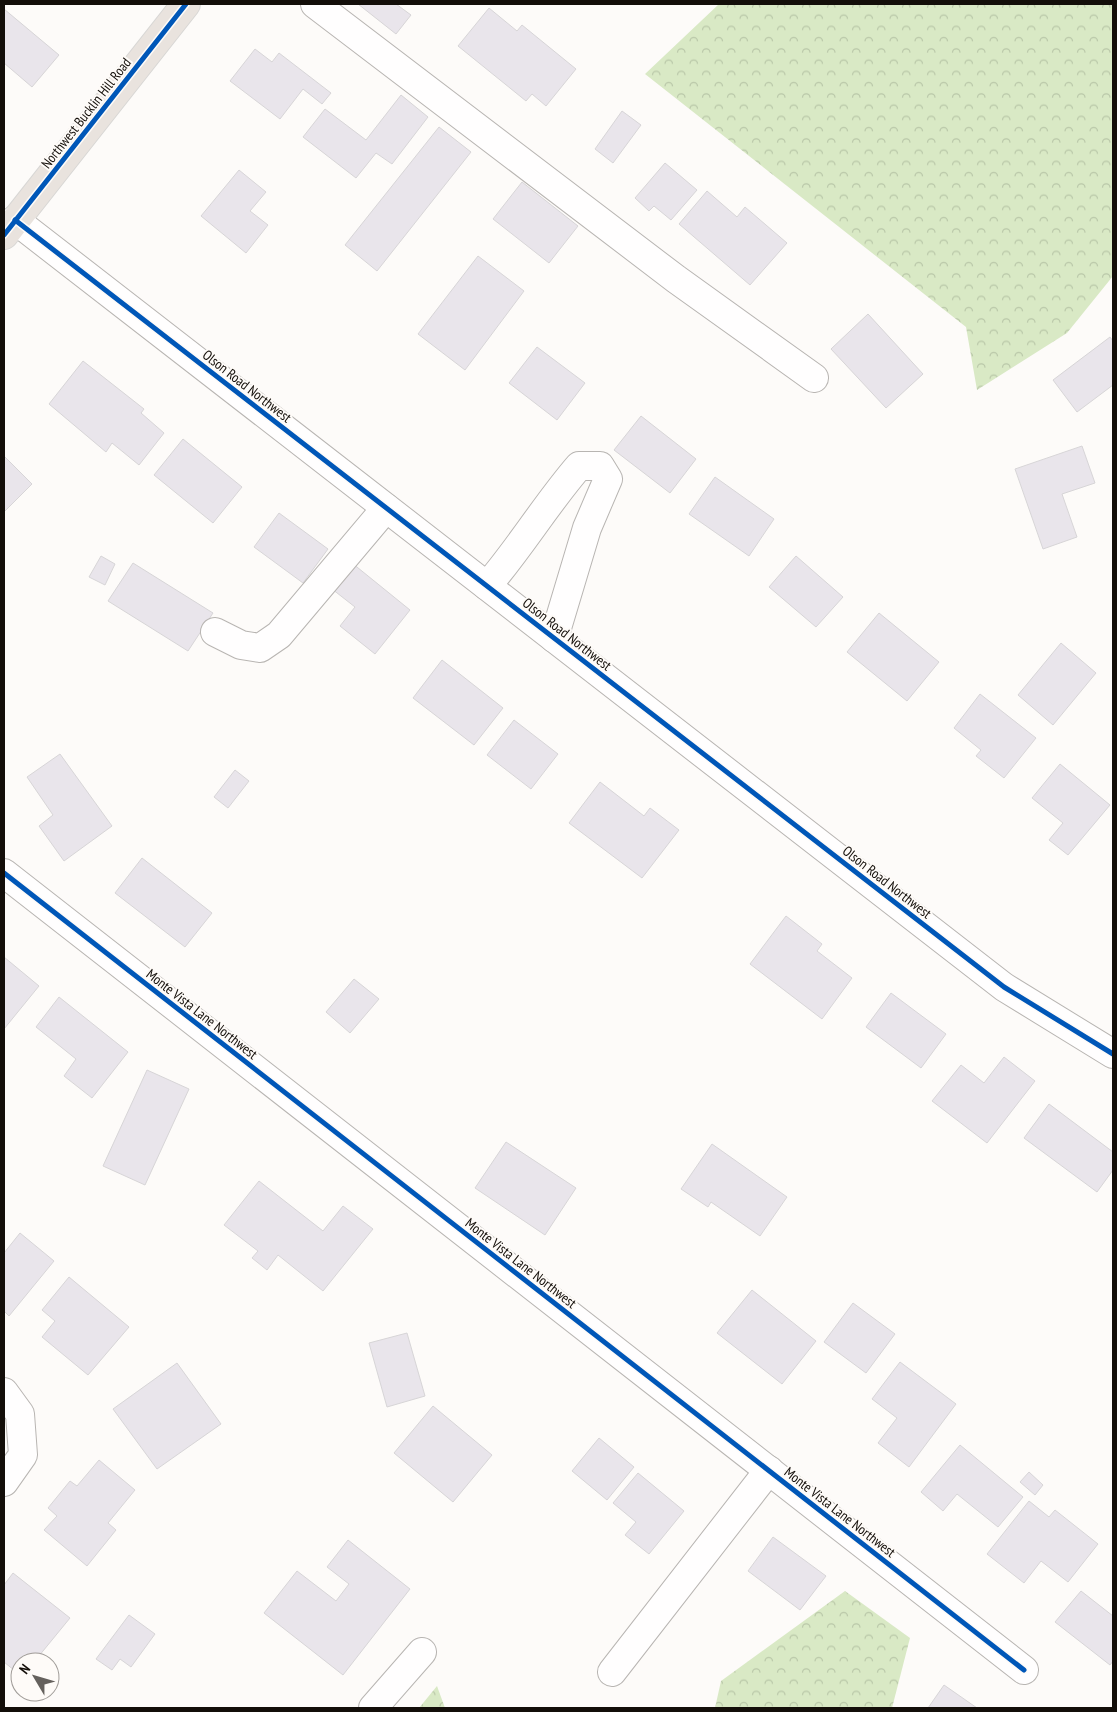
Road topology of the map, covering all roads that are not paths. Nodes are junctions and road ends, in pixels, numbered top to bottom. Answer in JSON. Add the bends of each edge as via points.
{"nodes":[{"id":1,"x":186,"y":4,"type":"edge"},
{"id":2,"x":315,"y":4,"type":"edge"},
{"id":3,"x":10,"y":228,"type":"edge"},
{"id":4,"x":814,"y":378,"type":"dead end"},
{"id":5,"x":386,"y":508,"type":"junction"},
{"id":6,"x":487,"y":586,"type":"junction"},
{"id":7,"x":215,"y":632,"type":"dead end"},
{"id":8,"x":554,"y":638,"type":"junction"},
{"id":9,"x":4,"y":873,"type":"edge"},
{"id":10,"x":1113,"y":1054,"type":"edge"},
{"id":11,"x":4,"y":1392,"type":"edge"},
{"id":12,"x":769,"y":1470,"type":"junction"},
{"id":13,"x":4,"y":1482,"type":"edge"},
{"id":14,"x":422,"y":1652,"type":"dead end"},
{"id":15,"x":1024,"y":1670,"type":"dead end"},
{"id":16,"x":612,"y":1672,"type":"dead end"},
{"id":17,"x":372,"y":1708,"type":"edge"}],
"edges":[{"from":1,"to":3,"type":"main road","name":"Northwest Bucklin Hill Road"},
{"from":2,"to":4,"type":"street","via":[[676,279]]},
{"from":3,"to":5,"type":"street","name":"Olson Road Northwest"},
{"from":5,"to":6,"type":"street","name":"Olson Road Northwest"},
{"from":5,"to":7,"type":"street","via":[[279,635],[260,648],[241,645]]},
{"from":6,"to":8,"type":"street","name":"Olson Road Northwest"},
{"from":6,"to":8,"type":"street","via":[[579,466],[600,466],[608,479],[587,528]]},
{"from":8,"to":10,"type":"street","name":"Olson Road Northwest","via":[[1004,987]]},
{"from":9,"to":12,"type":"street","name":"Monte Vista Lane Northwest"},
{"from":11,"to":13,"type":"street","via":[[20,1414],[23,1455]]},
{"from":12,"to":15,"type":"street","name":"Monte Vista Lane Northwest"},
{"from":12,"to":16,"type":"street"},
{"from":14,"to":17,"type":"street"}]}
